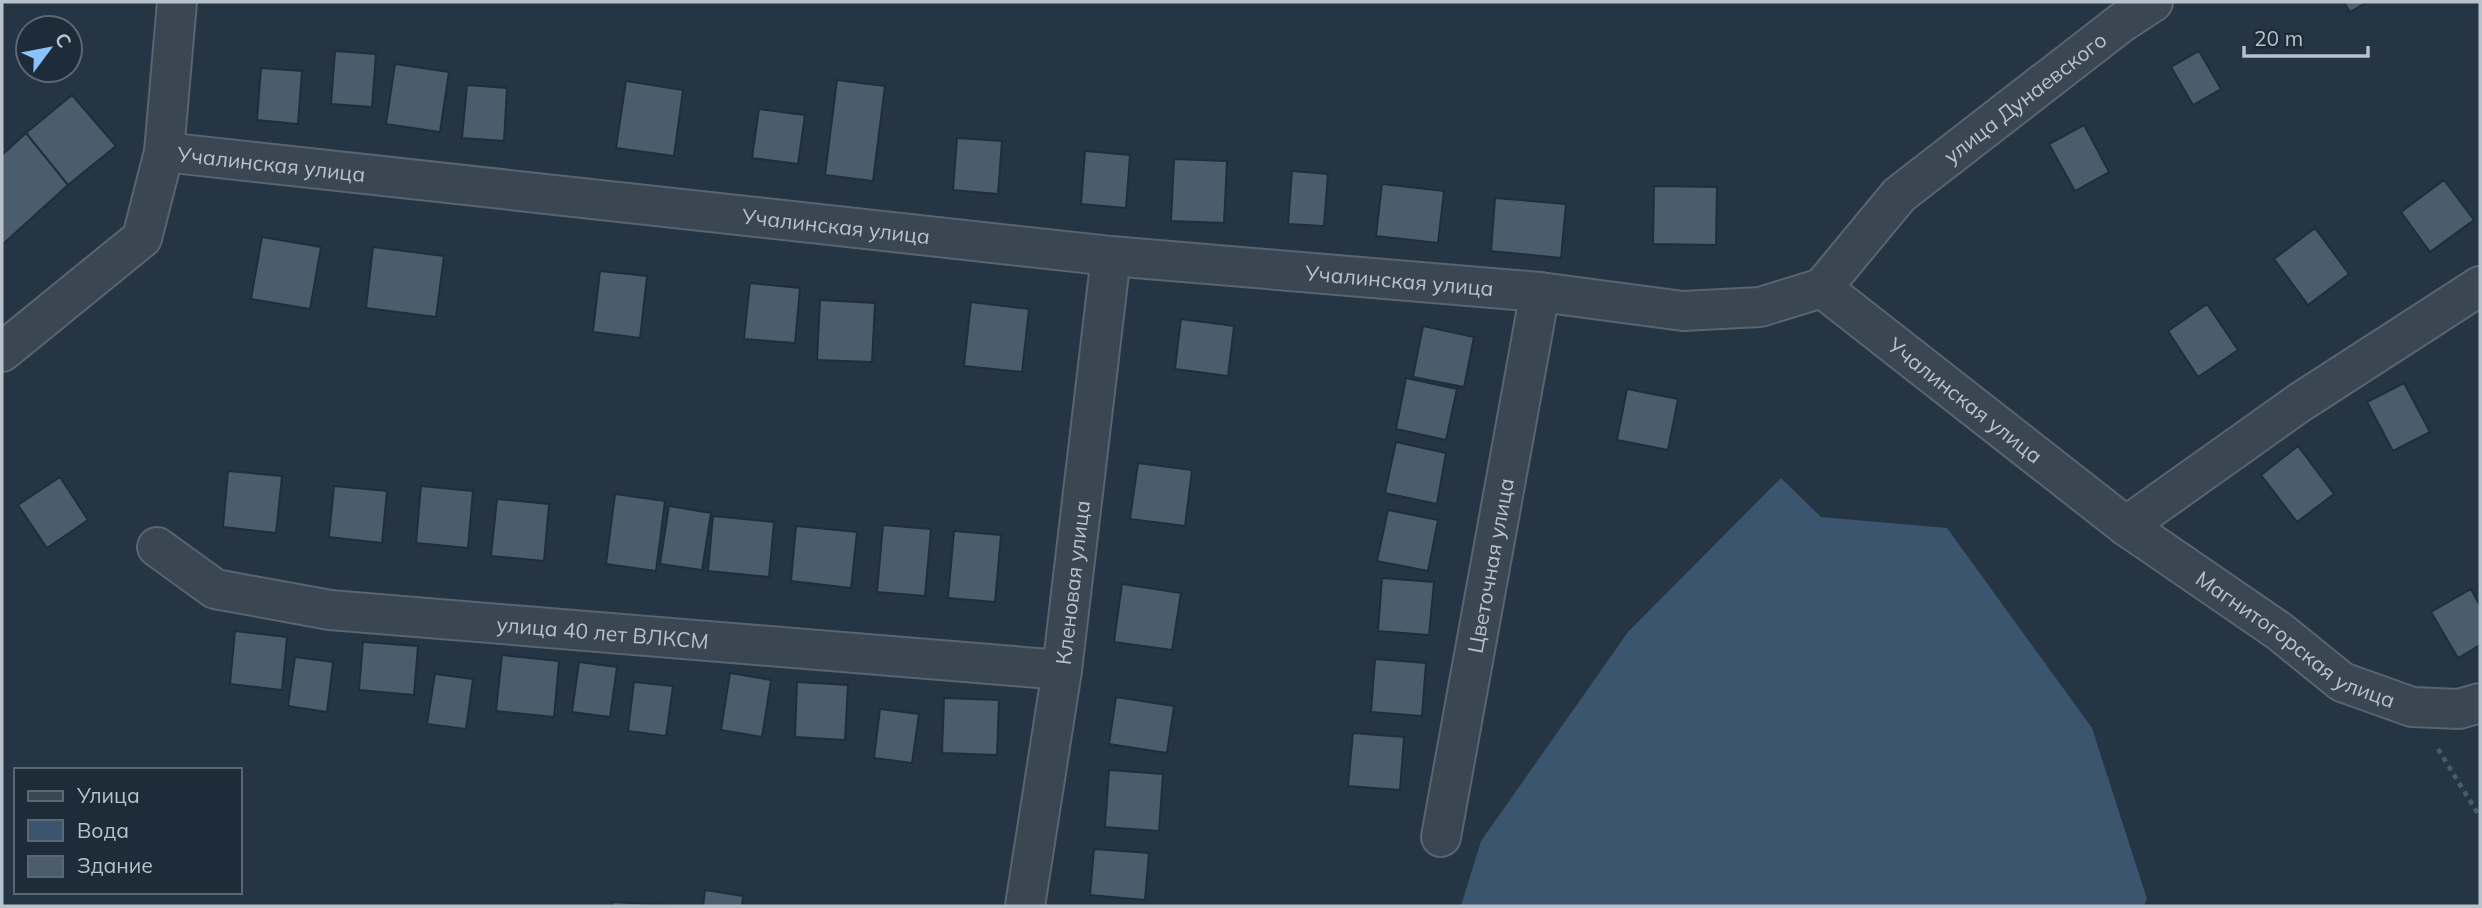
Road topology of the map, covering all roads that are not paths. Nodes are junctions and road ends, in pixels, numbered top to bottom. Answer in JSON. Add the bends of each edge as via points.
{"nodes":[{"id":1,"x":177,"y":2,"type":"edge"},
{"id":2,"x":2153,"y":2,"type":"edge"},
{"id":3,"x":164,"y":152,"type":"junction"},
{"id":4,"x":1111,"y":256,"type":"junction"},
{"id":5,"x":2480,"y":286,"type":"edge"},
{"id":6,"x":1822,"y":288,"type":"junction"},
{"id":7,"x":1540,"y":292,"type":"junction"},
{"id":8,"x":2,"y":352,"type":"edge"},
{"id":9,"x":2126,"y":526,"type":"junction"},
{"id":10,"x":157,"y":547,"type":"dead end"},
{"id":11,"x":1062,"y":670,"type":"junction"},
{"id":12,"x":2480,"y":703,"type":"edge"},
{"id":13,"x":1441,"y":836,"type":"dead end"},
{"id":14,"x":1024,"y":906,"type":"edge"}],
"edges":[{"from":1,"to":3,"type":"street"},
{"from":2,"to":6,"type":"street","name":"улица Дунаевского","via":[[1899,195]]},
{"from":3,"to":4,"type":"street","name":"Учалинская улица"},
{"from":3,"to":8,"type":"street","via":[[142,238]]},
{"from":4,"to":7,"type":"street","name":"Учалинская улица"},
{"from":4,"to":11,"type":"street","name":"Кленовая улица"},
{"from":5,"to":9,"type":"street","via":[[2299,403]]},
{"from":6,"to":7,"type":"street","name":"Учалинская улица","via":[[1760,307],[1683,312]]},
{"from":6,"to":9,"type":"street","name":"Учалинская улица"},
{"from":7,"to":13,"type":"street","name":"Цветочная улица"},
{"from":9,"to":12,"type":"street","name":"Магнитогорская улица","via":[[2279,631],[2342,682],[2412,707],[2459,709]]},
{"from":10,"to":11,"type":"street","name":"улица 40 лет ВЛКСМ","via":[[215,589],[330,610]]},
{"from":11,"to":14,"type":"street","name":"Кленовая улица"}]}
